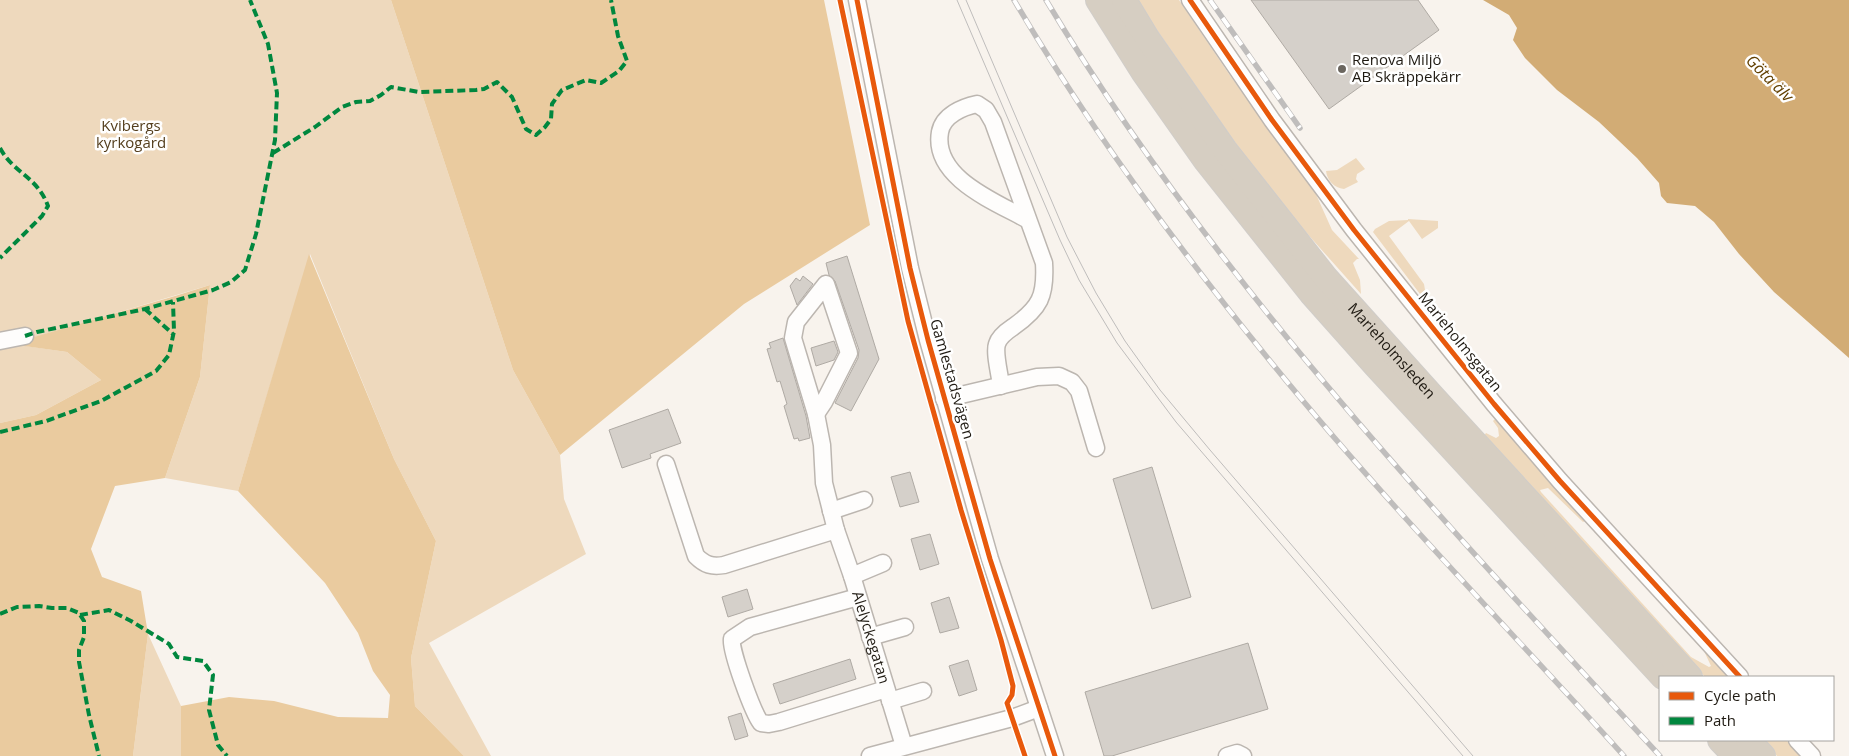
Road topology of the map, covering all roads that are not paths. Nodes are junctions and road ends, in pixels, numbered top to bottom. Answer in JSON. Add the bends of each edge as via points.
{"nodes":[{"id":1,"x":857,"y":0,"type":"edge"},
{"id":2,"x":1098,"y":0,"type":"edge"},
{"id":3,"x":1124,"y":0,"type":"edge"},
{"id":4,"x":1190,"y":0,"type":"edge"},
{"id":5,"x":1028,"y":220,"type":"junction"},
{"id":6,"x":25,"y":336,"type":"dead end"},
{"id":7,"x":0,"y":341,"type":"edge"},
{"id":8,"x":1001,"y":386,"type":"junction"},
{"id":9,"x":944,"y":399,"type":"junction"},
{"id":10,"x":816,"y":414,"type":"junction"},
{"id":11,"x":1096,"y":448,"type":"dead end"},
{"id":12,"x":666,"y":464,"type":"dead end"},
{"id":13,"x":864,"y":500,"type":"dead end"},
{"id":14,"x":831,"y":512,"type":"junction"},
{"id":15,"x":836,"y":530,"type":"junction"},
{"id":16,"x":883,"y":563,"type":"dead end"},
{"id":17,"x":852,"y":576,"type":"junction"},
{"id":18,"x":858,"y":597,"type":"junction"},
{"id":19,"x":905,"y":627,"type":"dead end"},
{"id":20,"x":870,"y":637,"type":"junction"},
{"id":21,"x":1662,"y":676,"type":"edge"},
{"id":22,"x":1689,"y":676,"type":"edge"},
{"id":23,"x":1739,"y":676,"type":"edge"},
{"id":24,"x":923,"y":691,"type":"dead end"},
{"id":25,"x":888,"y":695,"type":"junction"},
{"id":26,"x":1039,"y":708,"type":"junction"},
{"id":27,"x":1721,"y":741,"type":"edge"},
{"id":28,"x":1749,"y":741,"type":"edge"},
{"id":29,"x":1798,"y":741,"type":"edge"},
{"id":30,"x":904,"y":746,"type":"junction"},
{"id":31,"x":878,"y":754,"type":"edge"},
{"id":32,"x":1055,"y":756,"type":"edge"},
{"id":33,"x":1227,"y":756,"type":"edge"},
{"id":34,"x":1243,"y":756,"type":"edge"},
{"id":35,"x":1735,"y":756,"type":"edge"},
{"id":36,"x":1763,"y":756,"type":"edge"},
{"id":37,"x":1812,"y":756,"type":"edge"}],
"edges":[{"from":1,"to":9,"type":"street","name":"Gamlestadsvägen","via":[[910,268]]},
{"from":2,"to":21,"type":"highway","name":"Marieholmsleden","via":[[1206,161],[1311,293]]},
{"from":3,"to":22,"type":"highway","name":"Marieholmsleden","via":[[1225,150],[1326,278]]},
{"from":4,"to":23,"type":"street","name":"Marieholmsgatan","via":[[1267,113],[1348,222],[1494,404],[1560,481]]},
{"from":5,"to":5,"type":"street","via":[[986,110],[977,104],[962,107],[940,129],[939,142],[950,171],[962,183]]},
{"from":5,"to":8,"type":"street","via":[[1044,263],[1045,282],[1042,297],[1033,310],[997,344]]},
{"from":6,"to":7,"type":"street"},
{"from":8,"to":9,"type":"street"},
{"from":8,"to":11,"type":"street","via":[[1037,377],[1059,376],[1072,382],[1079,390]]},
{"from":9,"to":26,"type":"street","name":"Gamlestadsvägen","via":[[1006,610]]},
{"from":10,"to":10,"type":"street","name":"Alelyckegatan","via":[[849,353],[826,284],[796,322],[793,338]]},
{"from":10,"to":14,"type":"street","name":"Alelyckegatan","via":[[824,483]]},
{"from":12,"to":15,"type":"street","via":[[696,556],[703,564],[724,565]]},
{"from":13,"to":14,"type":"street"},
{"from":14,"to":15,"type":"street","name":"Alelyckegatan"},
{"from":15,"to":17,"type":"street","name":"Alelyckegatan"},
{"from":16,"to":17,"type":"street"},
{"from":17,"to":18,"type":"street","name":"Alelyckegatan"},
{"from":18,"to":20,"type":"street","name":"Alelyckegatan"},
{"from":18,"to":25,"type":"street","via":[[750,627],[732,638],[734,652],[750,704],[760,723],[779,722]]},
{"from":19,"to":20,"type":"street"},
{"from":20,"to":25,"type":"street","name":"Alelyckegatan"},
{"from":24,"to":25,"type":"street"},
{"from":25,"to":30,"type":"street","name":"Alelyckegatan"},
{"from":26,"to":30,"type":"street"},
{"from":26,"to":32,"type":"street","name":"Gamlestadsvägen"},
{"from":27,"to":35,"type":"highway"},
{"from":28,"to":36,"type":"highway"},
{"from":29,"to":37,"type":"street"},
{"from":30,"to":31,"type":"street"},
{"from":33,"to":34,"type":"street","via":[[1237,753]]}]}
